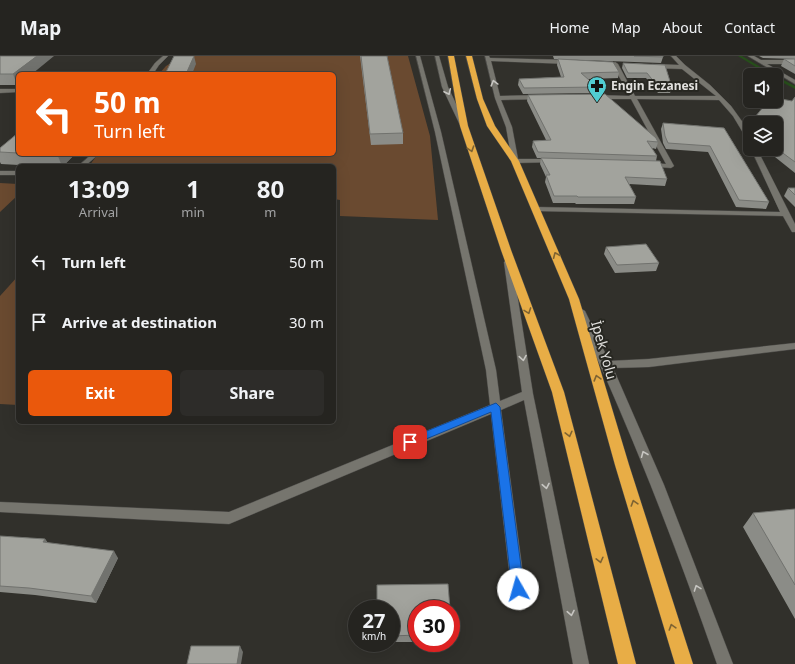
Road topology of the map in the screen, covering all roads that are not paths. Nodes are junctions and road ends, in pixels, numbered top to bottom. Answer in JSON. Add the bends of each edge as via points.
{"nodes":[{"id":1,"x":166,"y":56,"type":"edge"},
{"id":2,"x":418,"y":56,"type":"edge"},
{"id":3,"x":437,"y":56,"type":"edge"},
{"id":4,"x":451,"y":56,"type":"edge"},
{"id":5,"x":469,"y":56,"type":"edge"},
{"id":6,"x":673,"y":56,"type":"edge"},
{"id":7,"x":750,"y":56,"type":"edge"},
{"id":8,"x":487,"y":57,"type":"edge"},
{"id":9,"x":576,"y":62,"type":"edge"},
{"id":10,"x":760,"y":62,"type":"junction"},
{"id":11,"x":795,"y":62,"type":"edge"},
{"id":12,"x":607,"y":63,"type":"edge"},
{"id":13,"x":615,"y":64,"type":"junction"},
{"id":14,"x":623,"y":64,"type":"edge"},
{"id":15,"x":646,"y":65,"type":"edge"},
{"id":16,"x":683,"y":68,"type":"junction"},
{"id":17,"x":151,"y":72,"type":"edge"},
{"id":18,"x":795,"y":82,"type":"edge"},
{"id":19,"x":0,"y":91,"type":"edge"},
{"id":20,"x":16,"y":91,"type":"edge"},
{"id":21,"x":634,"y":96,"type":"junction"},
{"id":22,"x":546,"y":97,"type":"edge"},
{"id":23,"x":586,"y":97,"type":"edge"},
{"id":24,"x":498,"y":98,"type":"junction"},
{"id":25,"x":719,"y":98,"type":"junction"},
{"id":26,"x":743,"y":125,"type":"edge"},
{"id":27,"x":464,"y":126,"type":"junction"},
{"id":28,"x":94,"y":156,"type":"edge"},
{"id":29,"x":757,"y":156,"type":"edge"},
{"id":30,"x":515,"y":161,"type":"junction"},
{"id":31,"x":564,"y":162,"type":"edge"},
{"id":32,"x":84,"y":164,"type":"edge"},
{"id":33,"x":640,"y":165,"type":"edge"},
{"id":34,"x":0,"y":173,"type":"edge"},
{"id":35,"x":16,"y":174,"type":"edge"},
{"id":36,"x":536,"y":208,"type":"junction"},
{"id":37,"x":785,"y":214,"type":"junction"},
{"id":38,"x":795,"y":230,"type":"edge"},
{"id":39,"x":506,"y":250,"type":"junction"},
{"id":40,"x":574,"y":299,"type":"junction"},
{"id":41,"x":795,"y":346,"type":"edge"},
{"id":42,"x":608,"y":365,"type":"junction"},
{"id":43,"x":528,"y":394,"type":"junction"},
{"id":44,"x":496,"y":407,"type":"junction"},
{"id":45,"x":0,"y":508,"type":"edge"},
{"id":46,"x":520,"y":604,"type":"dead end"},
{"id":47,"x":581,"y":664,"type":"edge"},
{"id":48,"x":627,"y":664,"type":"edge"},
{"id":49,"x":684,"y":664,"type":"edge"},
{"id":50,"x":725,"y":664,"type":"edge"}],
"edges":[{"from":1,"to":17,"type":"street"},
{"from":2,"to":44,"type":"street","via":[[438,132],[489,362]]},
{"from":3,"to":27,"type":"street","one_way":true,"via":[[445,87]]},
{"from":4,"to":27,"type":"highway"},
{"from":5,"to":30,"type":"highway","name":"İpek Yolu","via":[[480,99],[491,126]]},
{"from":6,"to":16,"type":"street"},
{"from":7,"to":10,"type":"street"},
{"from":8,"to":9,"type":"street"},
{"from":24,"to":8,"type":"street","one_way":true},
{"from":10,"to":11,"type":"street"},
{"from":10,"to":18,"type":"street"},
{"from":12,"to":13,"type":"street"},
{"from":13,"to":14,"type":"street"},
{"from":13,"to":21,"type":"street"},
{"from":15,"to":16,"type":"street"},
{"from":16,"to":25,"type":"street","via":[[702,81]]},
{"from":19,"to":20,"type":"street"},
{"from":21,"to":23,"type":"street"},
{"from":21,"to":25,"type":"street"},
{"from":21,"to":33,"type":"street","via":[[671,166]]},
{"from":22,"to":24,"type":"street"},
{"from":24,"to":30,"type":"street","via":[[509,127]]},
{"from":25,"to":26,"type":"street"},
{"from":27,"to":39,"type":"highway","one_way":true},
{"from":28,"to":32,"type":"street"},
{"from":29,"to":37,"type":"street"},
{"from":30,"to":31,"type":"street"},
{"from":30,"to":36,"type":"highway","name":"İpek Yolu"},
{"from":34,"to":35,"type":"street"},
{"from":36,"to":37,"type":"street"},
{"from":40,"to":36,"type":"highway","name":"İpek Yolu","one_way":true},
{"from":37,"to":38,"type":"street"},
{"from":39,"to":43,"type":"street","one_way":true},
{"from":39,"to":48,"type":"highway","one_way":true,"via":[[558,392]]},
{"from":40,"to":42,"type":"street"},
{"from":49,"to":40,"type":"highway","name":"İpek Yolu","one_way":true},
{"from":41,"to":42,"type":"street","via":[[648,363]]},
{"from":50,"to":42,"type":"street","one_way":true,"via":[[695,580]]},
{"from":43,"to":44,"type":"street"},
{"from":43,"to":47,"type":"street","one_way":true},
{"from":44,"to":45,"type":"street","via":[[229,518]]},
{"from":44,"to":46,"type":"street"}]}
